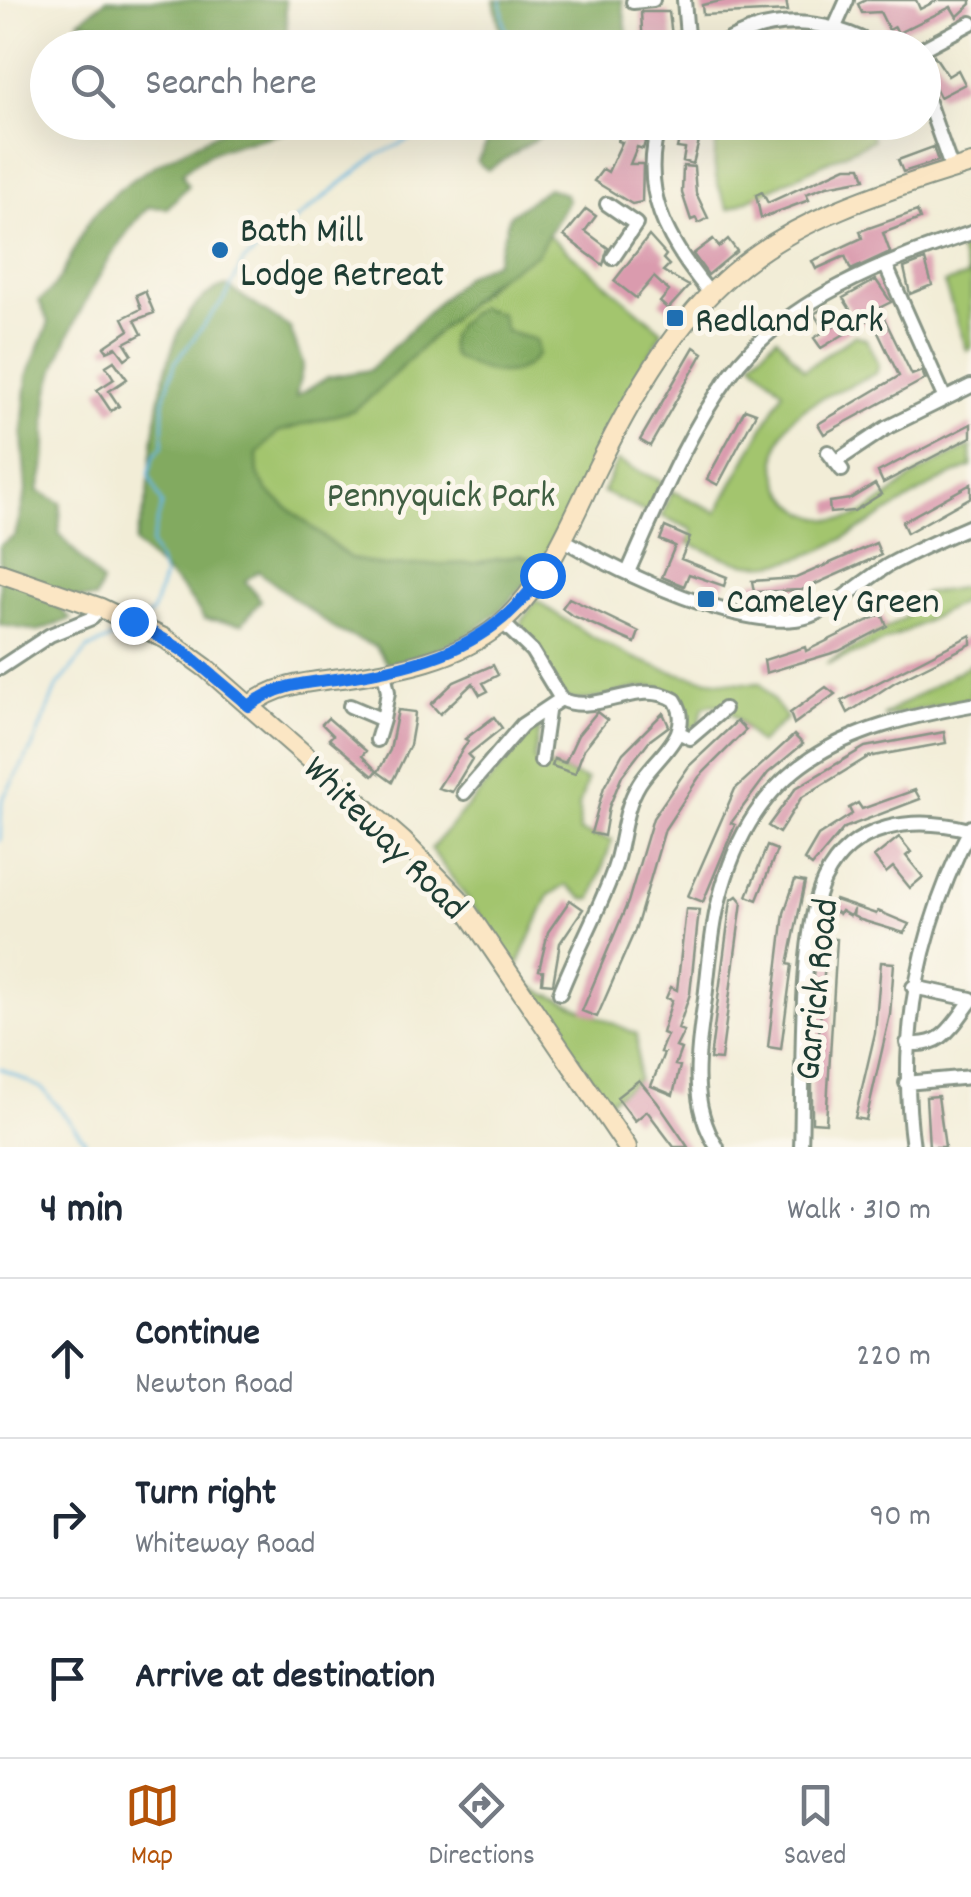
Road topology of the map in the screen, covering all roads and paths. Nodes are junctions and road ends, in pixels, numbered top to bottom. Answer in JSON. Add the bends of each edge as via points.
{"nodes":[{"id":1,"x":652,"y":0,"type":"edge"},
{"id":2,"x":684,"y":0,"type":"edge"},
{"id":3,"x":847,"y":0,"type":"edge"},
{"id":4,"x":634,"y":2,"type":"edge"},
{"id":5,"x":971,"y":23,"type":"edge"},
{"id":6,"x":835,"y":27,"type":"junction"},
{"id":7,"x":686,"y":30,"type":"edge"},
{"id":8,"x":756,"y":30,"type":"edge"},
{"id":9,"x":841,"y":30,"type":"edge"},
{"id":10,"x":941,"y":39,"type":"edge"},
{"id":11,"x":941,"y":139,"type":"edge"},
{"id":12,"x":657,"y":140,"type":"edge"},
{"id":13,"x":971,"y":164,"type":"edge"},
{"id":14,"x":952,"y":170,"type":"junction"},
{"id":15,"x":607,"y":204,"type":"dead end"},
{"id":16,"x":658,"y":212,"type":"junction"},
{"id":17,"x":636,"y":224,"type":"junction"},
{"id":18,"x":971,"y":233,"type":"edge"},
{"id":19,"x":613,"y":258,"type":"dead end"},
{"id":20,"x":886,"y":266,"type":"junction"},
{"id":21,"x":710,"y":292,"type":"junction"},
{"id":22,"x":971,"y":386,"type":"edge"},
{"id":23,"x":945,"y":399,"type":"junction"},
{"id":24,"x":835,"y":461,"type":"dead end"},
{"id":25,"x":971,"y":526,"type":"edge"},
{"id":26,"x":562,"y":539,"type":"junction"},
{"id":27,"x":628,"y":572,"type":"junction"},
{"id":28,"x":0,"y":573,"type":"edge"},
{"id":29,"x":101,"y":608,"type":"junction"},
{"id":30,"x":502,"y":622,"type":"junction"},
{"id":31,"x":0,"y":668,"type":"edge"},
{"id":32,"x":384,"y":672,"type":"junction"},
{"id":33,"x":561,"y":699,"type":"junction"},
{"id":34,"x":971,"y":705,"type":"edge"},
{"id":35,"x":249,"y":706,"type":"junction"},
{"id":36,"x":350,"y":706,"type":"dead end"},
{"id":37,"x":724,"y":709,"type":"dead end"},
{"id":38,"x":548,"y":712,"type":"junction"},
{"id":39,"x":384,"y":720,"type":"junction"},
{"id":40,"x":680,"y":734,"type":"junction"},
{"id":41,"x":376,"y":740,"type":"dead end"},
{"id":42,"x":541,"y":761,"type":"dead end"},
{"id":43,"x":464,"y":794,"type":"dead end"},
{"id":44,"x":970,"y":829,"type":"edge"},
{"id":45,"x":913,"y":988,"type":"junction"},
{"id":46,"x":560,"y":993,"type":"dead end"},
{"id":47,"x":971,"y":1000,"type":"edge"},
{"id":48,"x":907,"y":1044,"type":"junction"},
{"id":49,"x":971,"y":1077,"type":"edge"},
{"id":50,"x":906,"y":1082,"type":"junction"},
{"id":51,"x":627,"y":1147,"type":"edge"},
{"id":52,"x":717,"y":1147,"type":"edge"},
{"id":53,"x":801,"y":1147,"type":"edge"},
{"id":54,"x":912,"y":1147,"type":"edge"}],
"edges":[{"from":1,"to":4,"type":"street"},
{"from":2,"to":7,"type":"street"},
{"from":3,"to":6,"type":"street"},
{"from":5,"to":10,"type":"street"},
{"from":6,"to":8,"type":"street","via":[[806,22]]},
{"from":6,"to":9,"type":"street"},
{"from":11,"to":14,"type":"street"},
{"from":12,"to":16,"type":"street","via":[[652,164]]},
{"from":13,"to":14,"type":"street"},
{"from":14,"to":21,"type":"street","via":[[786,232]]},
{"from":15,"to":17,"type":"street"},
{"from":16,"to":17,"type":"street"},
{"from":16,"to":21,"type":"street","via":[[676,249]]},
{"from":17,"to":19,"type":"street"},
{"from":18,"to":20,"type":"street"},
{"from":20,"to":23,"type":"street"},
{"from":20,"to":27,"type":"street","via":[[814,302],[731,373],[678,459]]},
{"from":21,"to":26,"type":"street","via":[[674,331],[634,393]]},
{"from":22,"to":23,"type":"street"},
{"from":23,"to":24,"type":"street"},
{"from":25,"to":27,"type":"street","via":[[792,620],[757,618],[687,598]]},
{"from":26,"to":27,"type":"street"},
{"from":26,"to":30,"type":"street","via":[[531,591]]},
{"from":28,"to":29,"type":"street","name":"Whiteway Road"},
{"from":29,"to":31,"type":"street"},
{"from":29,"to":35,"type":"street","name":"Whiteway Road","via":[[141,625],[206,668]]},
{"from":30,"to":32,"type":"street","via":[[460,649]]},
{"from":30,"to":33,"type":"street","via":[[532,651]]},
{"from":32,"to":35,"type":"street","via":[[284,686]]},
{"from":32,"to":39,"type":"street"},
{"from":33,"to":38,"type":"street"},
{"from":33,"to":40,"type":"street","via":[[579,704],[668,695],[682,710]]},
{"from":34,"to":52,"type":"street","via":[[874,725],[835,741],[778,787],[738,844],[718,901],[698,1058],[697,1090]]},
{"from":35,"to":51,"type":"street","name":"Whiteway Road","via":[[458,898]]},
{"from":36,"to":39,"type":"street"},
{"from":37,"to":40,"type":"street","via":[[690,738]]},
{"from":38,"to":42,"type":"street"},
{"from":38,"to":43,"type":"street","via":[[522,725]]},
{"from":39,"to":41,"type":"street"},
{"from":40,"to":46,"type":"street","via":[[626,809],[612,874],[570,952]]},
{"from":44,"to":45,"type":"street","via":[[930,921]]},
{"from":44,"to":53,"type":"street","name":"Garrick Road","via":[[912,820],[869,833],[843,852],[824,880],[805,1006]]},
{"from":45,"to":47,"type":"street"},
{"from":45,"to":48,"type":"street"},
{"from":47,"to":48,"type":"street","via":[[943,1038]]},
{"from":48,"to":50,"type":"street"},
{"from":49,"to":50,"type":"street"},
{"from":50,"to":54,"type":"street"}]}
